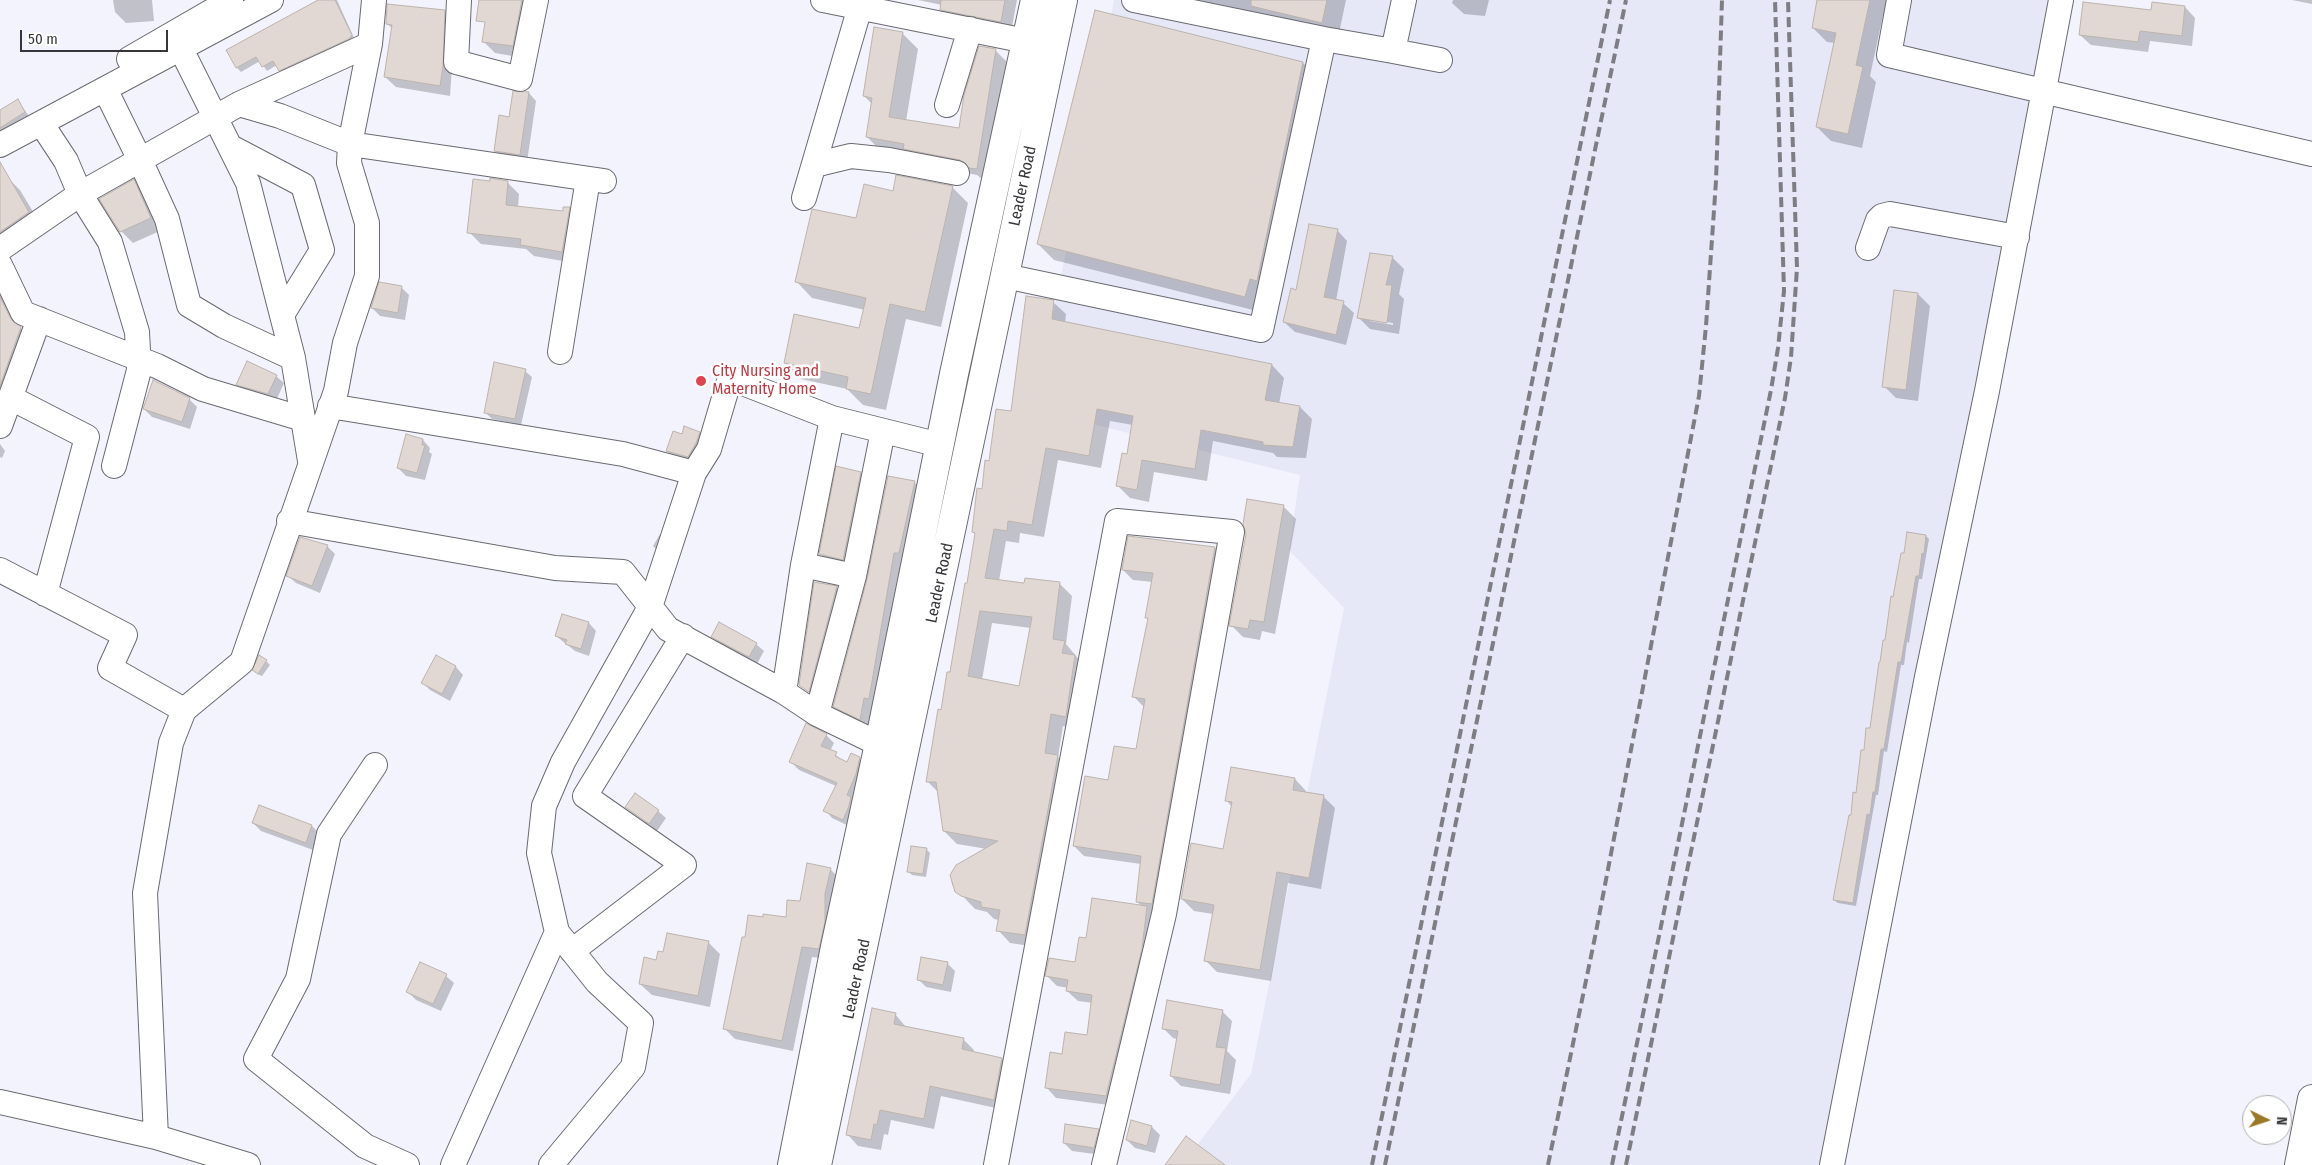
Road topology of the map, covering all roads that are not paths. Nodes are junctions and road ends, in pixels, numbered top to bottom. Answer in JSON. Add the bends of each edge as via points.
{"nodes":[{"id":1,"x":231,"y":0,"type":"edge"},
{"id":2,"x":271,"y":0,"type":"edge"},
{"id":3,"x":374,"y":0,"type":"edge"},
{"id":4,"x":458,"y":0,"type":"edge"},
{"id":5,"x":536,"y":0,"type":"edge"},
{"id":6,"x":824,"y":0,"type":"edge"},
{"id":7,"x":1035,"y":0,"type":"edge"},
{"id":8,"x":1063,"y":0,"type":"edge"},
{"id":9,"x":1134,"y":0,"type":"edge"},
{"id":10,"x":1404,"y":0,"type":"edge"},
{"id":11,"x":1899,"y":0,"type":"edge"},
{"id":12,"x":2060,"y":0,"type":"edge"},
{"id":13,"x":860,"y":7,"type":"junction"},
{"id":14,"x":970,"y":29,"type":"junction"},
{"id":15,"x":1324,"y":39,"type":"junction"},
{"id":16,"x":1026,"y":41,"type":"junction"},
{"id":17,"x":370,"y":44,"type":"junction"},
{"id":18,"x":181,"y":49,"type":"junction"},
{"id":19,"x":1393,"y":51,"type":"junction"},
{"id":20,"x":1440,"y":60,"type":"dead end"},
{"id":21,"x":105,"y":90,"type":"junction"},
{"id":22,"x":2042,"y":91,"type":"junction"},
{"id":23,"x":239,"y":104,"type":"junction"},
{"id":24,"x":946,"y":105,"type":"dead end"},
{"id":25,"x":216,"y":118,"type":"junction"},
{"id":26,"x":41,"y":123,"type":"junction"},
{"id":27,"x":0,"y":129,"type":"edge"},
{"id":28,"x":350,"y":144,"type":"junction"},
{"id":29,"x":0,"y":145,"type":"edge"},
{"id":30,"x":231,"y":147,"type":"junction"},
{"id":31,"x":2312,"y":154,"type":"edge"},
{"id":32,"x":140,"y":160,"type":"junction"},
{"id":33,"x":814,"y":165,"type":"junction"},
{"id":34,"x":958,"y":173,"type":"dead end"},
{"id":35,"x":80,"y":194,"type":"junction"},
{"id":36,"x":804,"y":198,"type":"dead end"},
{"id":37,"x":2017,"y":236,"type":"junction"},
{"id":38,"x":1868,"y":248,"type":"dead end"},
{"id":39,"x":0,"y":249,"type":"edge"},
{"id":40,"x":0,"y":265,"type":"edge"},
{"id":41,"x":1005,"y":276,"type":"junction"},
{"id":42,"x":282,"y":315,"type":"junction"},
{"id":43,"x":38,"y":319,"type":"junction"},
{"id":44,"x":560,"y":352,"type":"dead end"},
{"id":45,"x":138,"y":358,"type":"junction"},
{"id":46,"x":293,"y":358,"type":"junction"},
{"id":47,"x":11,"y":398,"type":"junction"},
{"id":48,"x":330,"y":406,"type":"junction"},
{"id":49,"x":832,"y":418,"type":"junction"},
{"id":50,"x":303,"y":419,"type":"junction"},
{"id":51,"x":0,"y":426,"type":"edge"},
{"id":52,"x":883,"y":431,"type":"junction"},
{"id":53,"x":940,"y":445,"type":"junction"},
{"id":54,"x":310,"y":463,"type":"junction"},
{"id":55,"x":114,"y":466,"type":"dead end"},
{"id":56,"x":694,"y":474,"type":"junction"},
{"id":57,"x":290,"y":521,"type":"junction"},
{"id":58,"x":802,"y":565,"type":"junction"},
{"id":59,"x":0,"y":570,"type":"edge"},
{"id":60,"x":854,"y":576,"type":"junction"},
{"id":61,"x":45,"y":594,"type":"junction"},
{"id":62,"x":650,"y":607,"type":"junction"},
{"id":63,"x":683,"y":636,"type":"junction"},
{"id":64,"x":784,"y":692,"type":"junction"},
{"id":65,"x":184,"y":710,"type":"junction"},
{"id":66,"x":817,"y":714,"type":"junction"},
{"id":67,"x":879,"y":744,"type":"junction"},
{"id":68,"x":375,"y":765,"type":"dead end"},
{"id":69,"x":557,"y":932,"type":"junction"},
{"id":70,"x":572,"y":951,"type":"junction"},
{"id":71,"x":2312,"y":1099,"type":"edge"},
{"id":72,"x":0,"y":1102,"type":"edge"},
{"id":73,"x":156,"y":1137,"type":"junction"},
{"id":74,"x":201,"y":1158,"type":"edge"},
{"id":75,"x":248,"y":1165,"type":"edge"},
{"id":76,"x":407,"y":1165,"type":"edge"},
{"id":77,"x":453,"y":1165,"type":"edge"},
{"id":78,"x":551,"y":1165,"type":"edge"},
{"id":79,"x":792,"y":1165,"type":"edge"},
{"id":80,"x":817,"y":1165,"type":"edge"},
{"id":81,"x":996,"y":1165,"type":"edge"},
{"id":82,"x":1104,"y":1165,"type":"edge"},
{"id":83,"x":1832,"y":1165,"type":"edge"},
{"id":84,"x":2299,"y":1165,"type":"edge"}],
"edges":[{"from":1,"to":27,"type":"street"},
{"from":2,"to":18,"type":"street"},
{"from":3,"to":17,"type":"street"},
{"from":4,"to":5,"type":"street","via":[[456,62],[520,79]]},
{"from":6,"to":13,"type":"street"},
{"from":7,"to":16,"type":"main road","name":"Leader Road"},
{"from":8,"to":41,"type":"main road","name":"Leader Road"},
{"from":9,"to":15,"type":"street"},
{"from":10,"to":19,"type":"street"},
{"from":11,"to":22,"type":"street","via":[[1888,55]]},
{"from":12,"to":22,"type":"street"},
{"from":13,"to":14,"type":"street"},
{"from":13,"to":33,"type":"street"},
{"from":14,"to":16,"type":"street"},
{"from":14,"to":24,"type":"street"},
{"from":15,"to":19,"type":"street"},
{"from":15,"to":41,"type":"street","via":[[1261,330]]},
{"from":16,"to":53,"type":"main road","name":"Leader Road"},
{"from":17,"to":23,"type":"street"},
{"from":17,"to":28,"type":"street"},
{"from":18,"to":21,"type":"street"},
{"from":18,"to":25,"type":"street"},
{"from":19,"to":20,"type":"street"},
{"from":21,"to":26,"type":"street"},
{"from":21,"to":32,"type":"street"},
{"from":22,"to":31,"type":"street"},
{"from":22,"to":37,"type":"street"},
{"from":23,"to":25,"type":"street"},
{"from":23,"to":28,"type":"street","via":[[280,116]]},
{"from":25,"to":30,"type":"street"},
{"from":25,"to":32,"type":"street"},
{"from":26,"to":29,"type":"street"},
{"from":26,"to":35,"type":"street","via":[[66,160]]},
{"from":28,"to":44,"type":"street","via":[[596,180]]},
{"from":28,"to":48,"type":"street","via":[[349,163],[367,223],[367,276],[345,343]]},
{"from":30,"to":42,"type":"street","via":[[248,183]]},
{"from":30,"to":42,"type":"street","via":[[303,186],[322,250]]},
{"from":32,"to":35,"type":"street"},
{"from":32,"to":46,"type":"street","via":[[167,219],[189,305],[224,326]]},
{"from":33,"to":34,"type":"street","via":[[851,156]]},
{"from":33,"to":36,"type":"street"},
{"from":35,"to":39,"type":"street"},
{"from":35,"to":45,"type":"street","via":[[110,242],[137,332]]},
{"from":37,"to":38,"type":"street","via":[[1890,214],[1878,220]]},
{"from":37,"to":83,"type":"street","via":[[1928,667]]},
{"from":40,"to":43,"type":"street","via":[[23,313]]},
{"from":41,"to":80,"type":"main road","name":"Leader Road"},
{"from":42,"to":46,"type":"street"},
{"from":43,"to":45,"type":"street"},
{"from":43,"to":47,"type":"street"},
{"from":45,"to":50,"type":"street","via":[[203,389]]},
{"from":45,"to":55,"type":"street","via":[[139,370]]},
{"from":46,"to":50,"type":"street"},
{"from":47,"to":51,"type":"street"},
{"from":47,"to":61,"type":"street","via":[[87,437]]},
{"from":48,"to":54,"type":"street"},
{"from":48,"to":56,"type":"street","via":[[623,454]]},
{"from":49,"to":52,"type":"street"},
{"from":49,"to":56,"type":"street","via":[[730,378],[709,449]]},
{"from":49,"to":58,"type":"street"},
{"from":50,"to":54,"type":"street"},
{"from":52,"to":53,"type":"street"},
{"from":52,"to":60,"type":"street"},
{"from":53,"to":67,"type":"main road","name":"Leader Road"},
{"from":54,"to":57,"type":"street"},
{"from":56,"to":62,"type":"street"},
{"from":57,"to":62,"type":"street","via":[[555,568],[623,572]]},
{"from":57,"to":65,"type":"street","via":[[242,662]]},
{"from":58,"to":60,"type":"street"},
{"from":58,"to":64,"type":"street"},
{"from":59,"to":61,"type":"street"},
{"from":60,"to":66,"type":"street"},
{"from":61,"to":65,"type":"street","via":[[125,635],[110,668]]},
{"from":62,"to":63,"type":"street","via":[[668,629]]},
{"from":62,"to":69,"type":"street","via":[[563,762],[544,806],[539,853]]},
{"from":63,"to":64,"type":"street"},
{"from":63,"to":70,"type":"street","via":[[585,796],[684,865]]},
{"from":64,"to":66,"type":"street"},
{"from":65,"to":73,"type":"street","via":[[171,743],[145,893]]},
{"from":66,"to":67,"type":"street"},
{"from":67,"to":79,"type":"main road","name":"Leader Road"},
{"from":68,"to":76,"type":"street","via":[[329,834],[298,979],[256,1059],[365,1146]]},
{"from":69,"to":70,"type":"street"},
{"from":69,"to":77,"type":"street"},
{"from":70,"to":78,"type":"street","via":[[597,982],[641,1023],[633,1067]]},
{"from":71,"to":84,"type":"main road"},
{"from":72,"to":73,"type":"street"},
{"from":73,"to":74,"type":"street"},
{"from":74,"to":75,"type":"street"},
{"from":81,"to":82,"type":"street","via":[[1117,522],[1232,532],[1164,914]]}]}
